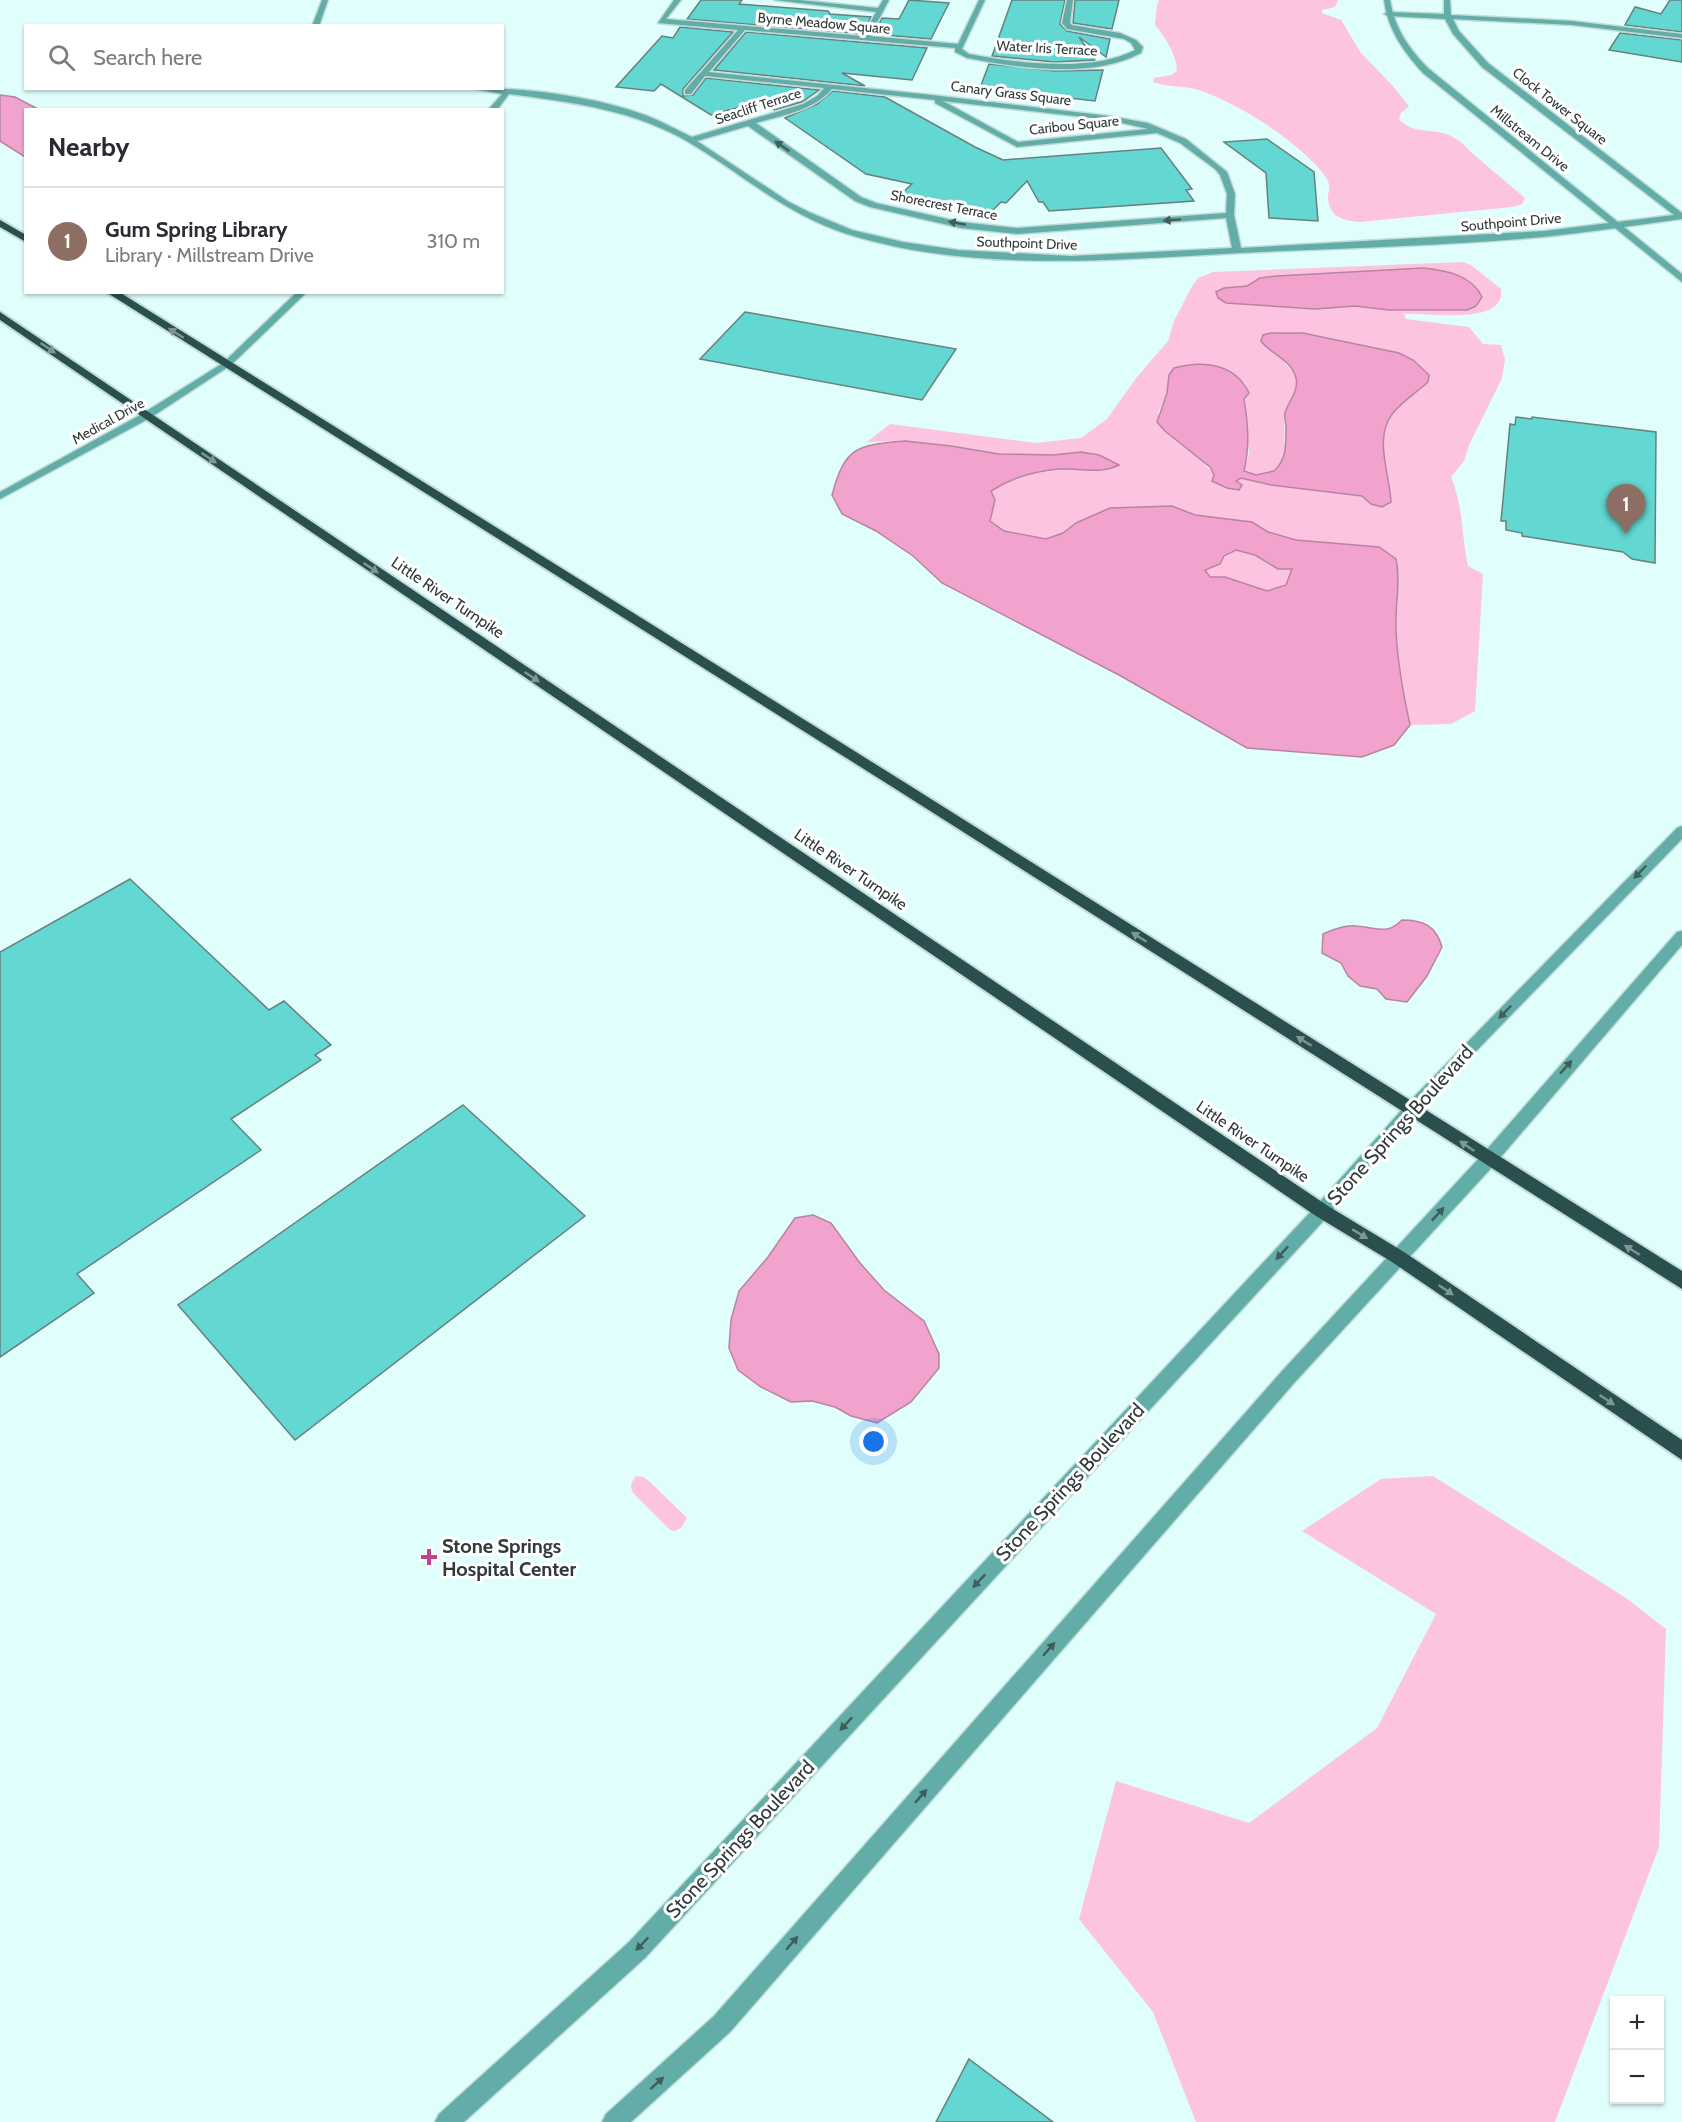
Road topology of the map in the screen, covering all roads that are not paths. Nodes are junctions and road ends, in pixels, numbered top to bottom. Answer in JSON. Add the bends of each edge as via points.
{"nodes":[{"id":1,"x":325,"y":0,"type":"edge"},
{"id":2,"x":678,"y":0,"type":"edge"},
{"id":3,"x":777,"y":0,"type":"edge"},
{"id":4,"x":886,"y":0,"type":"edge"},
{"id":5,"x":982,"y":0,"type":"edge"},
{"id":6,"x":1071,"y":0,"type":"edge"},
{"id":7,"x":1387,"y":0,"type":"edge"},
{"id":8,"x":1447,"y":0,"type":"edge"},
{"id":9,"x":881,"y":10,"type":"junction"},
{"id":10,"x":1388,"y":14,"type":"junction"},
{"id":11,"x":1448,"y":17,"type":"junction"},
{"id":12,"x":316,"y":24,"type":"edge"},
{"id":13,"x":743,"y":28,"type":"junction"},
{"id":14,"x":1682,"y":36,"type":"edge"},
{"id":15,"x":865,"y":38,"type":"junction"},
{"id":16,"x":960,"y":46,"type":"junction"},
{"id":17,"x":703,"y":74,"type":"junction"},
{"id":18,"x":829,"y":88,"type":"junction"},
{"id":19,"x":490,"y":90,"type":"edge"},
{"id":20,"x":507,"y":92,"type":"junction"},
{"id":21,"x":688,"y":92,"type":"dead end"},
{"id":22,"x":932,"y":97,"type":"junction"},
{"id":23,"x":494,"y":108,"type":"edge"},
{"id":24,"x":750,"y":123,"type":"junction"},
{"id":25,"x":1160,"y":130,"type":"junction"},
{"id":26,"x":691,"y":141,"type":"junction"},
{"id":27,"x":1230,"y":215,"type":"junction"},
{"id":28,"x":1682,"y":216,"type":"edge"},
{"id":29,"x":0,"y":223,"type":"edge"},
{"id":30,"x":1614,"y":225,"type":"junction"},
{"id":31,"x":24,"y":238,"type":"edge"},
{"id":32,"x":1237,"y":250,"type":"junction"},
{"id":33,"x":1682,"y":279,"type":"edge"},
{"id":34,"x":114,"y":294,"type":"edge"},
{"id":35,"x":301,"y":294,"type":"edge"},
{"id":36,"x":0,"y":315,"type":"edge"},
{"id":37,"x":226,"y":364,"type":"junction"},
{"id":38,"x":146,"y":416,"type":"junction"},
{"id":39,"x":0,"y":496,"type":"edge"},
{"id":40,"x":1682,"y":831,"type":"edge"},
{"id":41,"x":1682,"y":936,"type":"edge"},
{"id":42,"x":1411,"y":1109,"type":"junction"},
{"id":43,"x":1488,"y":1160,"type":"junction"},
{"id":44,"x":1322,"y":1211,"type":"junction"},
{"id":45,"x":1398,"y":1257,"type":"junction"},
{"id":46,"x":1682,"y":1281,"type":"edge"},
{"id":47,"x":1682,"y":1451,"type":"edge"},
{"id":48,"x":447,"y":2122,"type":"edge"},
{"id":49,"x":614,"y":2122,"type":"edge"}],
"edges":[{"from":1,"to":12,"type":"street"},
{"from":2,"to":13,"type":"street","name":"Byrne Meadow Square","via":[[661,21]]},
{"from":3,"to":9,"type":"street"},
{"from":4,"to":9,"type":"street"},
{"from":5,"to":16,"type":"street"},
{"from":6,"to":16,"type":"street","name":"Water Iris Terrace","via":[[1066,23],[1070,27],[1121,35],[1136,42],[1137,51],[1116,61],[1089,66],[978,58],[962,53],[958,50]]},
{"from":7,"to":10,"type":"street","name":"Millstream Drive"},
{"from":8,"to":11,"type":"street"},
{"from":9,"to":15,"type":"street"},
{"from":10,"to":11,"type":"street"},
{"from":10,"to":30,"type":"street","name":"Millstream Drive","via":[[1409,54],[1426,71]]},
{"from":11,"to":14,"type":"street","via":[[1608,25]]},
{"from":11,"to":28,"type":"street","name":"Clock Tower Square","via":[[1485,65]]},
{"from":13,"to":15,"type":"street","name":"Byrne Meadow Square"},
{"from":13,"to":17,"type":"street"},
{"from":15,"to":16,"type":"street","name":"Byrne Meadow Square"},
{"from":17,"to":18,"type":"street","name":"Canary Grass Square"},
{"from":17,"to":21,"type":"street"},
{"from":18,"to":22,"type":"street","name":"Canary Grass Square"},
{"from":18,"to":24,"type":"street","name":"Seacliff Terrace","via":[[806,106]]},
{"from":19,"to":20,"type":"street","name":"Southpoint Drive"},
{"from":20,"to":23,"type":"street"},
{"from":20,"to":26,"type":"street","name":"Southpoint Drive","via":[[575,100],[629,112]]},
{"from":22,"to":25,"type":"street","name":"Canary Grass Square","via":[[1128,120]]},
{"from":22,"to":25,"type":"street","name":"Caribou Square","via":[[1017,145]]},
{"from":24,"to":26,"type":"street","name":"Seacliff Terrace"},
{"from":27,"to":24,"type":"street","name":"Shorecrest Terrace","one_way":true,"via":[[1017,231],[961,225],[858,199]]},
{"from":25,"to":27,"type":"street","name":"Canary Grass Square","via":[[1183,141],[1224,174]]},
{"from":26,"to":32,"type":"street","name":"Southpoint Drive","via":[[808,215],[849,232],[903,244],[1040,259]]},
{"from":27,"to":32,"type":"street","name":"Canary Grass Square"},
{"from":28,"to":30,"type":"street","name":"Southpoint Drive"},
{"from":29,"to":31,"type":"highway"},
{"from":30,"to":32,"type":"street","name":"Southpoint Drive","via":[[1459,240]]},
{"from":30,"to":33,"type":"street","name":"Millstream Drive"},
{"from":37,"to":34,"type":"highway","one_way":true},
{"from":35,"to":37,"type":"street","name":"Medical Drive"},
{"from":36,"to":38,"type":"highway","name":"Little River Turnpike","one_way":true},
{"from":37,"to":38,"type":"street","name":"Medical Drive"},
{"from":42,"to":37,"type":"highway","one_way":true},
{"from":38,"to":39,"type":"street","name":"Medical Drive"},
{"from":38,"to":44,"type":"highway","name":"Little River Turnpike","one_way":true},
{"from":40,"to":42,"type":"street","name":"Stone Springs Boulevard","one_way":true},
{"from":43,"to":41,"type":"street","one_way":true},
{"from":43,"to":42,"type":"highway","one_way":true},
{"from":42,"to":44,"type":"street","name":"Stone Springs Boulevard"},
{"from":45,"to":43,"type":"street","one_way":true},
{"from":46,"to":43,"type":"highway","one_way":true},
{"from":44,"to":45,"type":"highway","name":"Little River Turnpike","one_way":true},
{"from":44,"to":48,"type":"street","name":"Stone Springs Boulevard","one_way":true,"via":[[637,1950]]},
{"from":45,"to":47,"type":"highway","name":"Little River Turnpike","one_way":true},
{"from":49,"to":45,"type":"street","one_way":true,"via":[[722,2024],[1289,1376]]}]}
